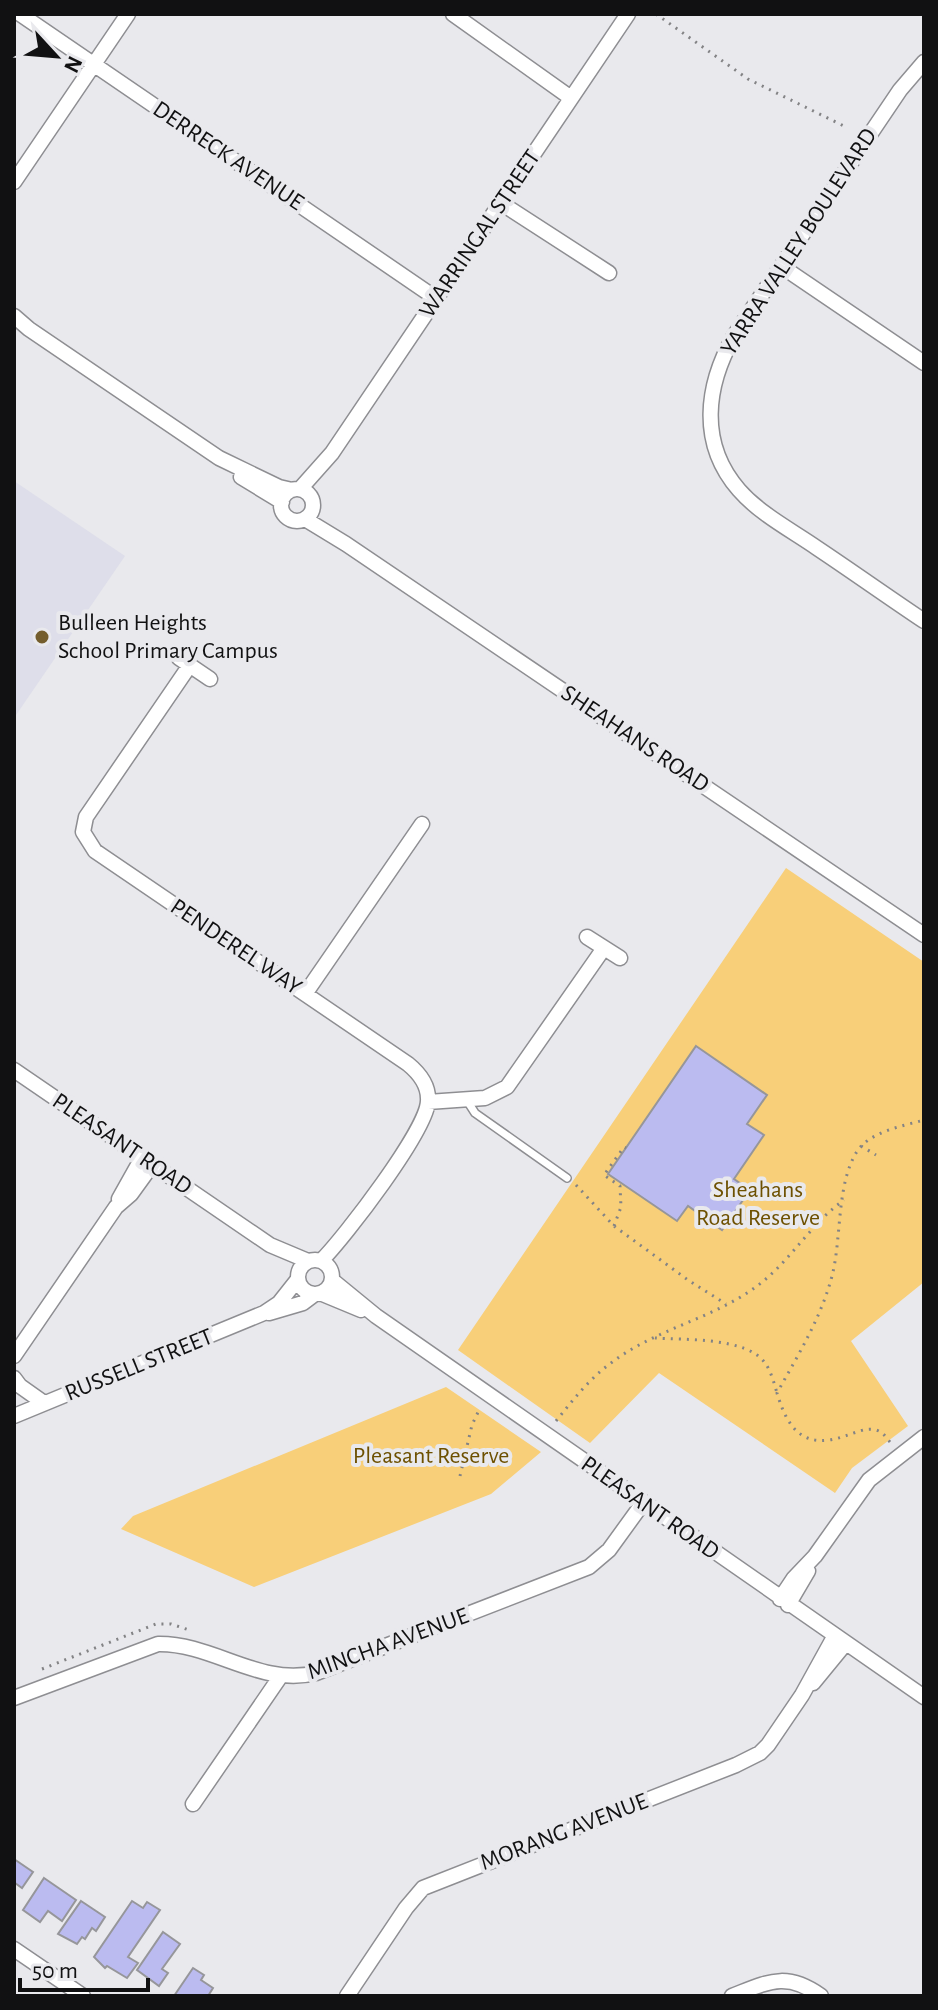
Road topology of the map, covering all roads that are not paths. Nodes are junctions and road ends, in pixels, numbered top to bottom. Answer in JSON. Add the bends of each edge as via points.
{"nodes":[{"id":1,"x":20,"y":14,"type":"edge"},
{"id":2,"x":128,"y":14,"type":"edge"},
{"id":3,"x":453,"y":14,"type":"edge"},
{"id":4,"x":628,"y":14,"type":"edge"},
{"id":5,"x":924,"y":62,"type":"edge"},
{"id":6,"x":94,"y":65,"type":"junction"},
{"id":7,"x":571,"y":98,"type":"junction"},
{"id":8,"x":14,"y":182,"type":"edge"},
{"id":9,"x":501,"y":203,"type":"junction"},
{"id":10,"x":781,"y":266,"type":"junction"},
{"id":11,"x":609,"y":273,"type":"dead end"},
{"id":12,"x":437,"y":299,"type":"junction"},
{"id":13,"x":14,"y":316,"type":"edge"},
{"id":14,"x":14,"y":322,"type":"edge"},
{"id":15,"x":29,"y":329,"type":"junction"},
{"id":16,"x":924,"y":363,"type":"edge"},
{"id":17,"x":300,"y":497,"type":"junction"},
{"id":18,"x":305,"y":519,"type":"junction"},
{"id":19,"x":346,"y":544,"type":"junction"},
{"id":20,"x":924,"y":621,"type":"edge"},
{"id":21,"x":210,"y":679,"type":"dead end"},
{"id":22,"x":422,"y":824,"type":"dead end"},
{"id":23,"x":924,"y":935,"type":"edge"},
{"id":24,"x":587,"y":937,"type":"dead end"},
{"id":25,"x":604,"y":948,"type":"junction"},
{"id":26,"x":620,"y":958,"type":"dead end"},
{"id":27,"x":305,"y":994,"type":"junction"},
{"id":28,"x":14,"y":1070,"type":"edge"},
{"id":29,"x":466,"y":1099,"type":"junction"},
{"id":30,"x":428,"y":1102,"type":"junction"},
{"id":31,"x":147,"y":1162,"type":"junction"},
{"id":32,"x":567,"y":1178,"type":"road end"},
{"id":33,"x":270,"y":1245,"type":"junction"},
{"id":34,"x":323,"y":1269,"type":"junction"},
{"id":35,"x":298,"y":1277,"type":"junction"},
{"id":36,"x":318,"y":1293,"type":"junction"},
{"id":37,"x":264,"y":1313,"type":"junction"},
{"id":38,"x":376,"y":1316,"type":"junction"},
{"id":39,"x":14,"y":1356,"type":"edge"},
{"id":40,"x":14,"y":1378,"type":"edge"},
{"id":41,"x":44,"y":1403,"type":"junction"},
{"id":42,"x":14,"y":1416,"type":"edge"},
{"id":43,"x":924,"y":1437,"type":"edge"},
{"id":44,"x":643,"y":1503,"type":"junction"},
{"id":45,"x":784,"y":1602,"type":"junction"},
{"id":46,"x":840,"y":1640,"type":"junction"},
{"id":47,"x":280,"y":1677,"type":"junction"},
{"id":48,"x":924,"y":1697,"type":"edge"},
{"id":49,"x":14,"y":1698,"type":"edge"},
{"id":50,"x":193,"y":1804,"type":"dead end"},
{"id":51,"x":14,"y":1949,"type":"edge"},
{"id":52,"x":61,"y":1990,"type":"edge"},
{"id":53,"x":83,"y":1996,"type":"edge"},
{"id":54,"x":347,"y":1996,"type":"edge"},
{"id":55,"x":732,"y":1996,"type":"edge"},
{"id":56,"x":821,"y":1996,"type":"edge"}],
"edges":[{"from":1,"to":6,"type":"street","name":"DERRECK AVENUE"},
{"from":2,"to":6,"type":"street"},
{"from":3,"to":7,"type":"street"},
{"from":4,"to":7,"type":"street","name":"WARRINGAL STREET"},
{"from":5,"to":10,"type":"street","name":"YARRA VALLEY BOULEVARD"},
{"from":6,"to":8,"type":"street"},
{"from":6,"to":12,"type":"street","name":"DERRECK AVENUE"},
{"from":7,"to":9,"type":"street","name":"WARRINGAL STREET"},
{"from":9,"to":11,"type":"street"},
{"from":9,"to":12,"type":"street","name":"WARRINGAL STREET"},
{"from":10,"to":16,"type":"street"},
{"from":10,"to":20,"type":"street","name":"YARRA VALLEY BOULEVARD","via":[[715,375],[710,413],[718,454],[738,489],[757,506]]},
{"from":12,"to":17,"type":"street","name":"WARRINGAL STREET"},
{"from":13,"to":15,"type":"street","name":"SHEAHANS ROAD"},
{"from":14,"to":15,"type":"street","name":"SHEAHANS ROAD"},
{"from":15,"to":17,"type":"street","name":"SHEAHANS ROAD","via":[[248,482]]},
{"from":17,"to":18,"type":"street","name":"WARRINGAL STREET"},
{"from":17,"to":18,"type":"street","name":"SHEAHANS ROAD","via":[[282,512],[295,521]]},
{"from":17,"to":19,"type":"street","name":"SHEAHANS ROAD"},
{"from":18,"to":19,"type":"street","name":"SHEAHANS ROAD"},
{"from":19,"to":23,"type":"street","name":"SHEAHANS ROAD"},
{"from":21,"to":27,"type":"street","name":"PENDEREL WAY","via":[[184,662],[86,817],[83,832],[95,851]]},
{"from":22,"to":27,"type":"street"},
{"from":24,"to":25,"type":"street"},
{"from":25,"to":26,"type":"street"},
{"from":25,"to":29,"type":"street","via":[[507,1087],[492,1096]]},
{"from":27,"to":30,"type":"street","name":"PENDEREL WAY","via":[[408,1064],[421,1077]]},
{"from":28,"to":31,"type":"street","name":"PLEASANT ROAD"},
{"from":29,"to":30,"type":"street"},
{"from":29,"to":32,"type":"lane","via":[[475,1113]]},
{"from":30,"to":34,"type":"street","via":[[422,1124]]},
{"from":31,"to":33,"type":"street","name":"PLEASANT ROAD"},
{"from":31,"to":39,"type":"street","via":[[131,1194],[116,1207]]},
{"from":33,"to":34,"type":"street","name":"PLEASANT ROAD"},
{"from":33,"to":35,"type":"street","name":"PLEASANT ROAD"},
{"from":34,"to":35,"type":"street","via":[[303,1264]]},
{"from":34,"to":36,"type":"street","via":[[328,1288]]},
{"from":34,"to":38,"type":"street","name":"PLEASANT ROAD"},
{"from":35,"to":36,"type":"street","via":[[302,1288]]},
{"from":35,"to":37,"type":"street","name":"RUSSELL STREET","via":[[279,1303]]},
{"from":36,"to":37,"type":"street","name":"RUSSELL STREET","via":[[303,1303]]},
{"from":36,"to":38,"type":"street","name":"PLEASANT ROAD"},
{"from":37,"to":41,"type":"street","name":"RUSSELL STREET"},
{"from":38,"to":44,"type":"street","name":"PLEASANT ROAD"},
{"from":40,"to":41,"type":"street"},
{"from":41,"to":42,"type":"street","name":"RUSSELL STREET"},
{"from":43,"to":45,"type":"street","via":[[869,1480]]},
{"from":44,"to":45,"type":"street","name":"PLEASANT ROAD"},
{"from":44,"to":47,"type":"street","name":"MINCHA AVENUE","via":[[601,1559],[576,1573],[316,1673]]},
{"from":45,"to":46,"type":"street","name":"PLEASANT ROAD"},
{"from":46,"to":48,"type":"street","name":"PLEASANT ROAD"},
{"from":46,"to":54,"type":"street","name":"MORANG AVENUE","via":[[768,1745],[749,1760],[423,1888]]},
{"from":47,"to":49,"type":"street","name":"MINCHA AVENUE","via":[[182,1645],[158,1644]]},
{"from":47,"to":50,"type":"street"},
{"from":51,"to":52,"type":"street"},
{"from":52,"to":53,"type":"street"},
{"from":55,"to":56,"type":"street","via":[[779,1980],[801,1984]]}]}
